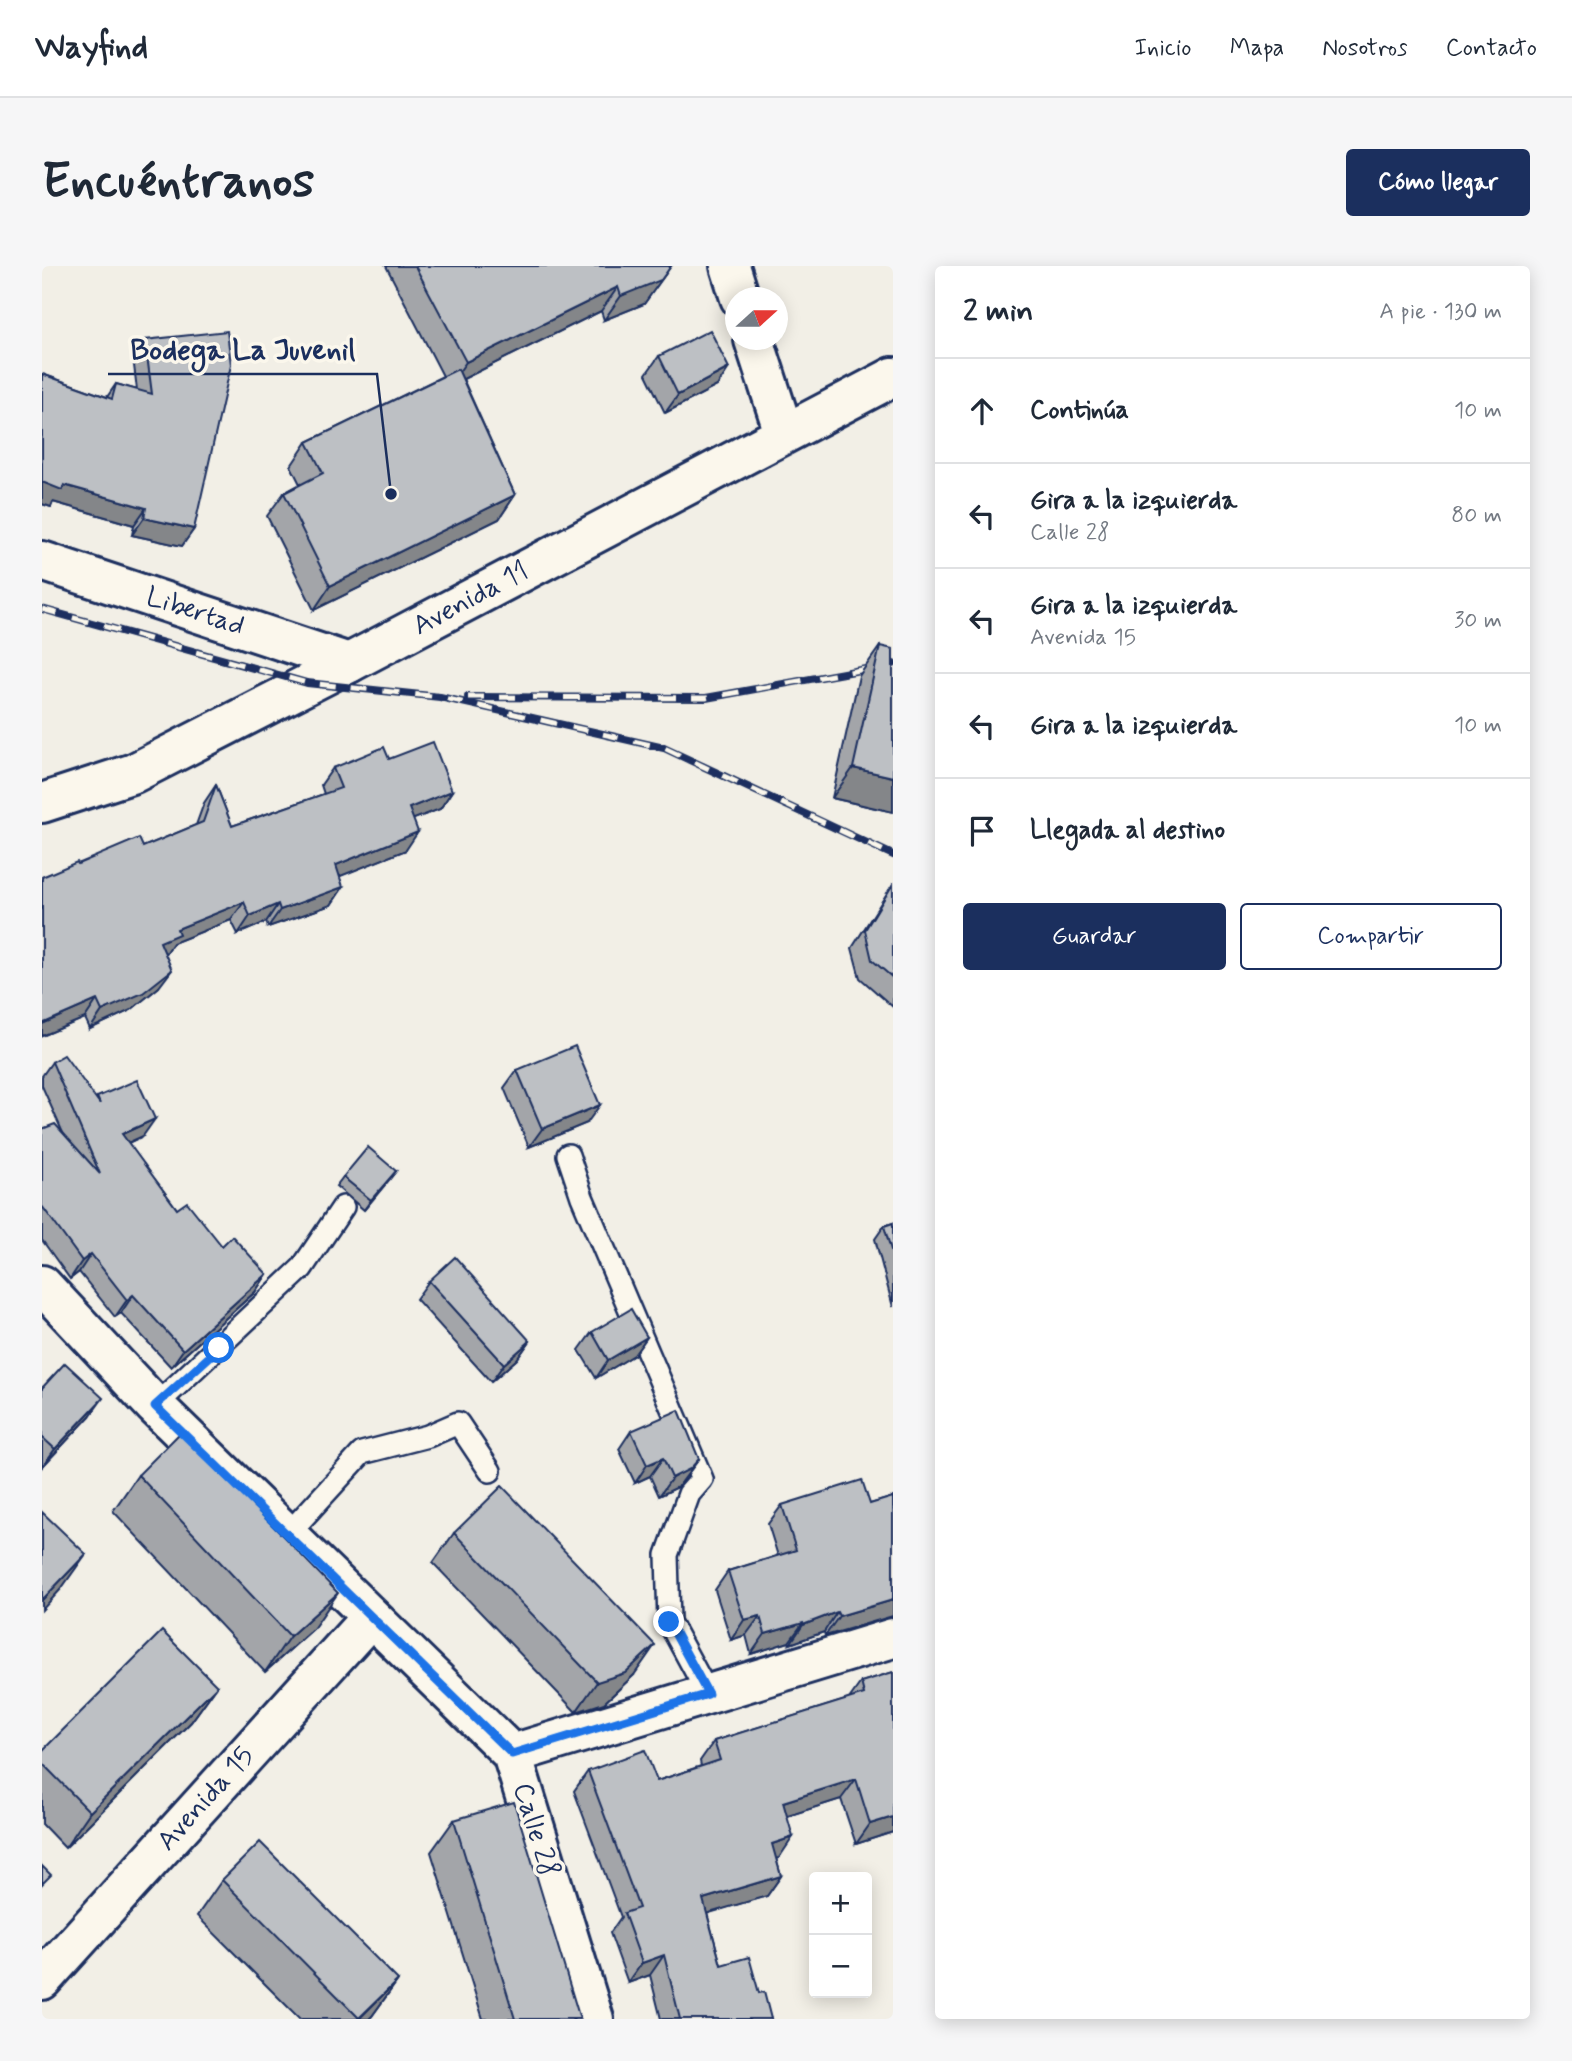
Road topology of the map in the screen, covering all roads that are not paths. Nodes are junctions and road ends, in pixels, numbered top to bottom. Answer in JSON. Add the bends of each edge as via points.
{"nodes":[{"id":1,"x":730,"y":266,"type":"edge"},
{"id":2,"x":737,"y":287,"type":"edge"},
{"id":3,"x":757,"y":350,"type":"edge"},
{"id":4,"x":893,"y":377,"type":"edge"},
{"id":5,"x":784,"y":433,"type":"junction"},
{"id":6,"x":42,"y":561,"type":"edge"},
{"id":7,"x":349,"y":663,"type":"junction"},
{"id":8,"x":42,"y":803,"type":"edge"},
{"id":9,"x":568,"y":1155,"type":"dead end"},
{"id":10,"x":343,"y":1207,"type":"dead end"},
{"id":11,"x":42,"y":1285,"type":"edge"},
{"id":12,"x":155,"y":1406,"type":"junction"},
{"id":13,"x":490,"y":1471,"type":"dead end"},
{"id":14,"x":287,"y":1535,"type":"junction"},
{"id":15,"x":370,"y":1618,"type":"junction"},
{"id":16,"x":893,"y":1638,"type":"edge"},
{"id":17,"x":708,"y":1694,"type":"junction"},
{"id":18,"x":512,"y":1754,"type":"junction"},
{"id":19,"x":42,"y":1980,"type":"edge"},
{"id":20,"x":594,"y":2019,"type":"edge"}],
"edges":[{"from":1,"to":2,"type":"street"},
{"from":3,"to":5,"type":"street"},
{"from":4,"to":5,"type":"street","name":"Avenida 11"},
{"from":5,"to":7,"type":"street","name":"Avenida 11"},
{"from":6,"to":7,"type":"street","name":"Libertad"},
{"from":7,"to":8,"type":"street","name":"Avenida 11","via":[[134,773]]},
{"from":9,"to":17,"type":"lane","via":[[702,1479],[689,1494],[667,1555],[668,1595],[669,1622]]},
{"from":10,"to":12,"type":"lane","via":[[302,1268]]},
{"from":11,"to":12,"type":"street","name":"Calle 28"},
{"from":12,"to":14,"type":"street","name":"Calle 28"},
{"from":13,"to":14,"type":"lane","via":[[458,1423],[362,1453]]},
{"from":14,"to":15,"type":"street","name":"Calle 28"},
{"from":15,"to":18,"type":"street","name":"Calle 28"},
{"from":15,"to":19,"type":"street","name":"Avenida 15"},
{"from":16,"to":17,"type":"street"},
{"from":17,"to":18,"type":"street"},
{"from":18,"to":20,"type":"street","name":"Calle 28"}]}
